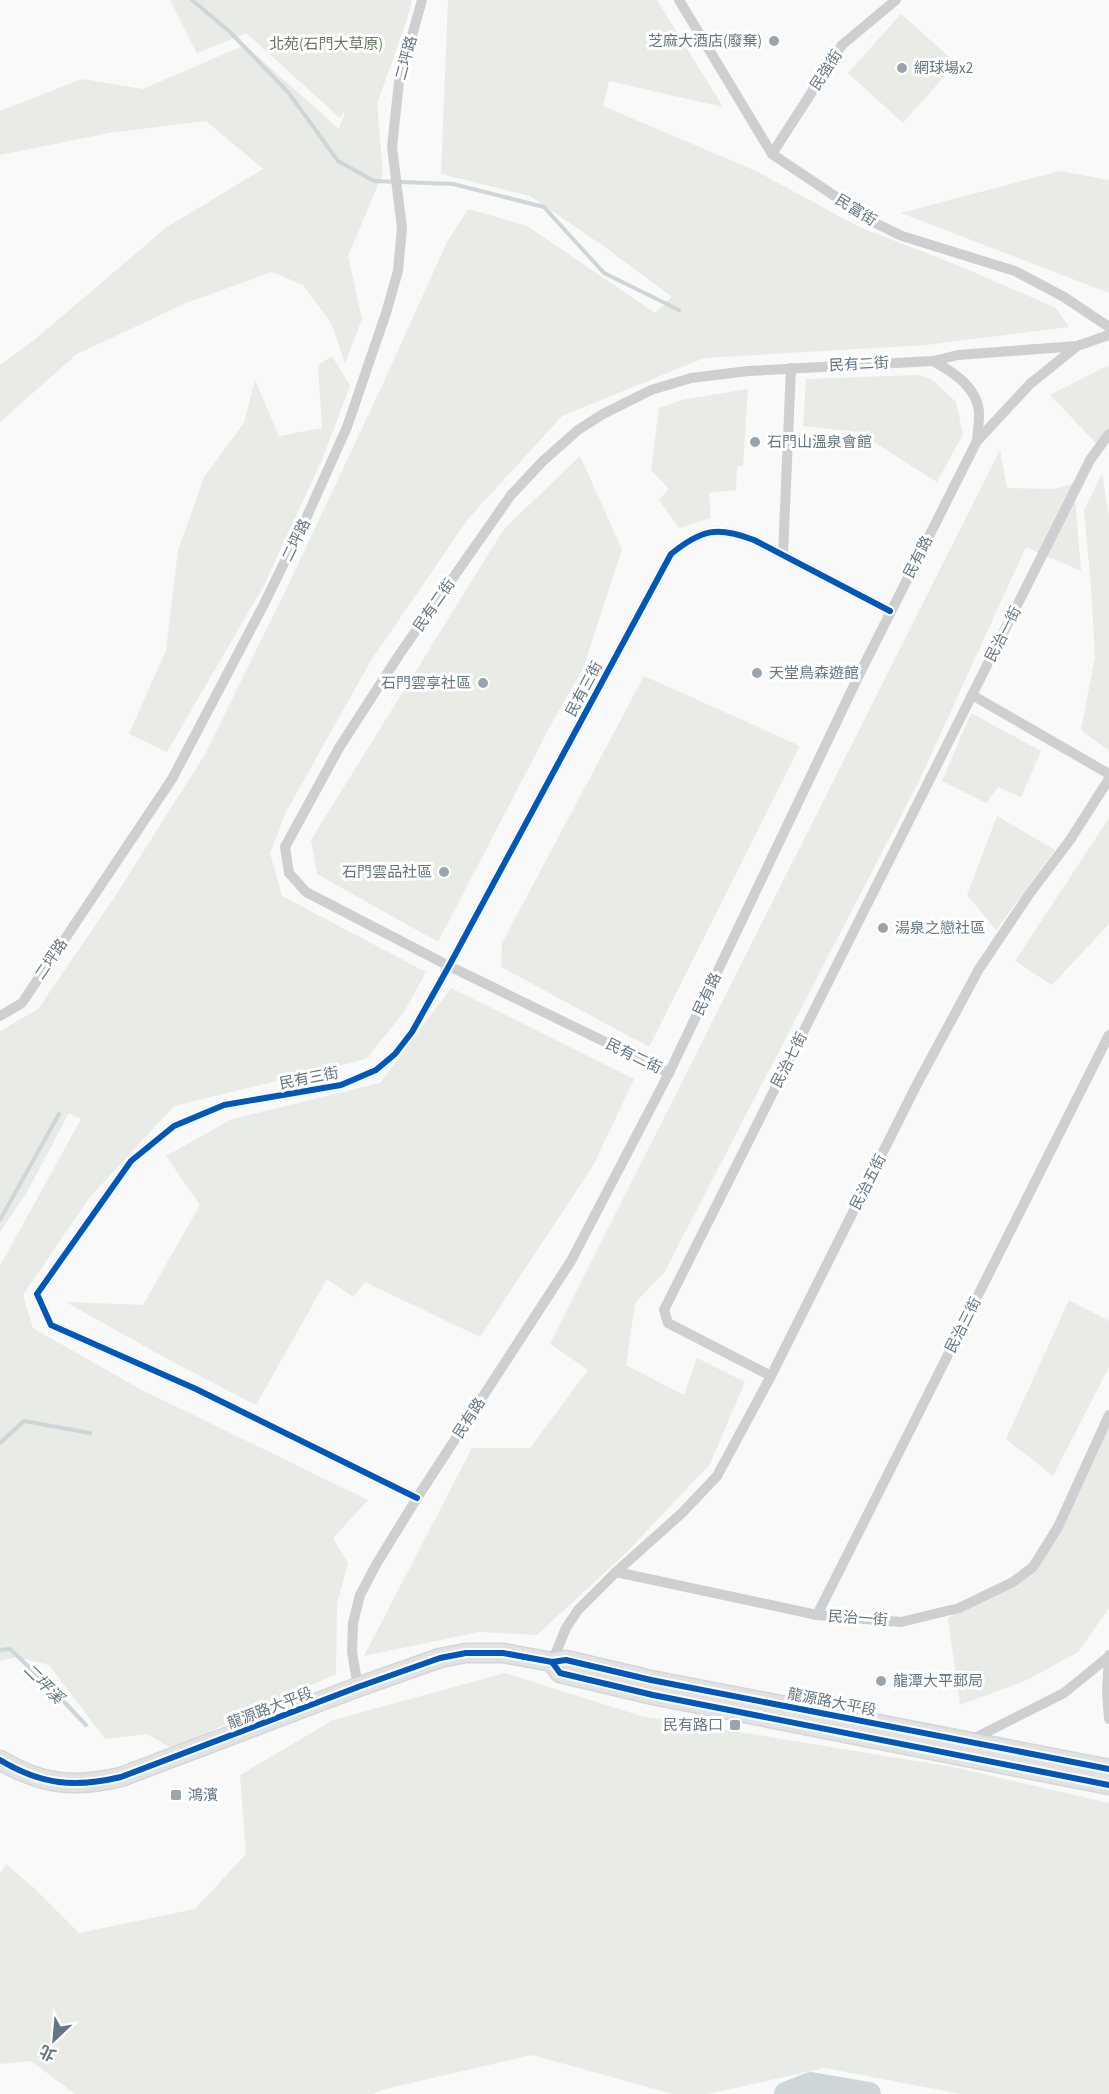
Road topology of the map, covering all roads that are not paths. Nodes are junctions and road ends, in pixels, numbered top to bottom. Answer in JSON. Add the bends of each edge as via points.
{"nodes":[{"id":1,"x":422,"y":0,"type":"edge"},
{"id":2,"x":679,"y":0,"type":"edge"},
{"id":3,"x":896,"y":0,"type":"edge"},
{"id":4,"x":772,"y":154,"type":"junction"},
{"id":5,"x":1109,"y":327,"type":"edge"},
{"id":6,"x":1109,"y":334,"type":"edge"},
{"id":7,"x":1077,"y":346,"type":"junction"},
{"id":8,"x":933,"y":361,"type":"junction"},
{"id":9,"x":791,"y":368,"type":"junction"},
{"id":10,"x":1109,"y":434,"type":"edge"},
{"id":11,"x":977,"y":441,"type":"junction"},
{"id":12,"x":783,"y":555,"type":"junction"},
{"id":13,"x":890,"y":611,"type":"junction"},
{"id":14,"x":972,"y":695,"type":"junction"},
{"id":15,"x":1109,"y":774,"type":"edge"},
{"id":16,"x":1109,"y":779,"type":"edge"},
{"id":17,"x":449,"y":966,"type":"junction"},
{"id":18,"x":0,"y":1016,"type":"edge"},
{"id":19,"x":1109,"y":1035,"type":"edge"},
{"id":20,"x":669,"y":1073,"type":"junction"},
{"id":21,"x":771,"y":1376,"type":"junction"},
{"id":22,"x":1109,"y":1415,"type":"edge"},
{"id":23,"x":417,"y":1498,"type":"junction"},
{"id":24,"x":616,"y":1572,"type":"junction"},
{"id":25,"x":817,"y":1615,"type":"junction"},
{"id":26,"x":1109,"y":1656,"type":"edge"},
{"id":27,"x":552,"y":1662,"type":"junction"},
{"id":28,"x":358,"y":1687,"type":"junction"},
{"id":29,"x":1109,"y":1719,"type":"edge"},
{"id":30,"x":966,"y":1748,"type":"junction"},
{"id":31,"x":0,"y":1760,"type":"edge"},
{"id":32,"x":1109,"y":1769,"type":"edge"},
{"id":33,"x":1109,"y":1785,"type":"edge"}],
"edges":[{"from":1,"to":18,"type":"street","name":"二坪路","via":[[399,82],[392,147],[402,228],[398,271],[346,427],[264,604],[172,778],[22,1003]]},
{"from":2,"to":4,"type":"street","name":"民富街"},
{"from":3,"to":4,"type":"street","name":"民強街","via":[[842,45]]},
{"from":4,"to":5,"type":"street","name":"民富街","via":[[875,223],[902,236],[1015,271]]},
{"from":6,"to":7,"type":"street","name":"民有路"},
{"from":7,"to":8,"type":"street","name":"民有二街"},
{"from":7,"to":11,"type":"street","name":"民有路","via":[[1030,384]]},
{"from":8,"to":9,"type":"street","name":"民有二街"},
{"from":8,"to":11,"type":"street","via":[[954,373],[971,391],[979,410]]},
{"from":9,"to":12,"type":"street"},
{"from":9,"to":17,"type":"street","name":"民有二街","via":[[711,375],[651,390],[578,430],[511,495],[399,654],[339,748],[285,848],[289,873],[306,892]]},
{"from":10,"to":14,"type":"street","name":"民治一街","via":[[1090,460]]},
{"from":11,"to":13,"type":"street","name":"民有路"},
{"from":12,"to":13,"type":"street","name":"民有三街"},
{"from":12,"to":17,"type":"street","name":"民有三街","via":[[733,532],[710,532],[691,538],[671,554]]},
{"from":13,"to":20,"type":"street","name":"民有路"},
{"from":14,"to":15,"type":"street"},
{"from":14,"to":21,"type":"street","name":"民治七街","via":[[664,1310],[668,1323]]},
{"from":16,"to":21,"type":"street","name":"民治五街","via":[[979,969]]},
{"from":17,"to":20,"type":"street","name":"民有二街"},
{"from":17,"to":23,"type":"street","name":"民有三街","via":[[412,1032],[376,1070],[341,1085],[224,1105],[174,1126],[131,1161],[37,1294],[51,1325],[196,1389]]},
{"from":19,"to":25,"type":"street","name":"民治三街"},
{"from":20,"to":23,"type":"street","name":"民有路","via":[[571,1261]]},
{"from":21,"to":24,"type":"street","name":"民治五街","via":[[717,1476],[682,1514]]},
{"from":22,"to":25,"type":"street","name":"民治一街","via":[[1058,1527],[1033,1567],[1013,1582],[959,1608],[901,1622]]},
{"from":23,"to":28,"type":"street","name":"民有路","via":[[360,1595],[353,1623],[352,1652]]},
{"from":24,"to":25,"type":"street","name":"民治一街"},
{"from":24,"to":27,"type":"street","via":[[572,1619]]},
{"from":26,"to":29,"type":"street"},
{"from":26,"to":30,"type":"street","via":[[1064,1694]]},
{"from":27,"to":28,"type":"main road","name":"龍源路大平段","via":[[503,1653],[466,1653],[440,1658]]},
{"from":27,"to":30,"type":"main road","name":"龍源路大平段","via":[[560,1674],[653,1695]]},
{"from":28,"to":31,"type":"main road","name":"龍源路大平段","via":[[121,1777],[93,1784],[57,1783],[16,1770]]},
{"from":30,"to":32,"type":"main road","name":"龍源路大平段"},
{"from":30,"to":33,"type":"main road","name":"龍源路大平段"}]}
